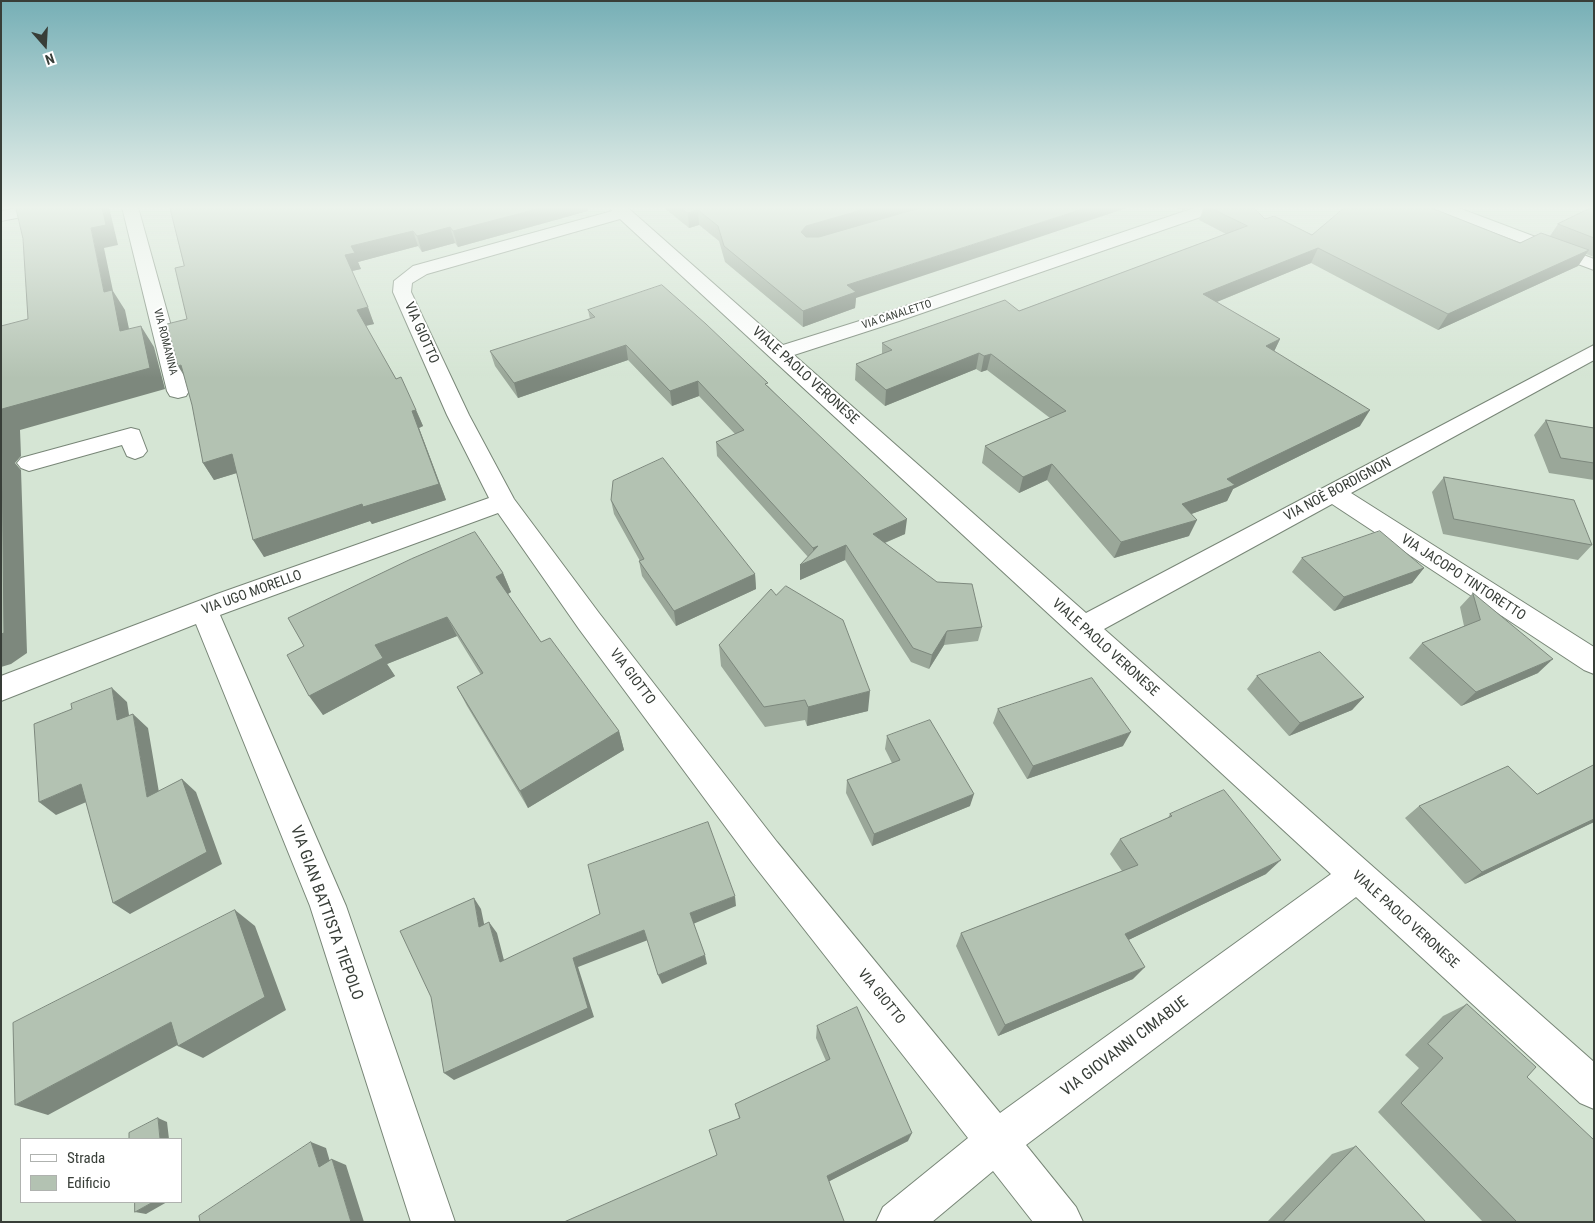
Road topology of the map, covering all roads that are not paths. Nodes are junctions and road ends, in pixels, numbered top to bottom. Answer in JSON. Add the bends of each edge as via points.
{"nodes":[{"id":1,"x":145,"y":264,"type":"edge"},
{"id":2,"x":440,"y":264,"type":"edge"},
{"id":3,"x":681,"y":264,"type":"edge"},
{"id":4,"x":1046,"y":264,"type":"edge"},
{"id":5,"x":1594,"y":351,"type":"edge"},
{"id":6,"x":779,"y":353,"type":"junction"},
{"id":7,"x":178,"y":391,"type":"dead end"},
{"id":8,"x":135,"y":451,"type":"dead end"},
{"id":9,"x":29,"y":463,"type":"dead end"},
{"id":10,"x":1333,"y":493,"type":"junction"},
{"id":11,"x":504,"y":503,"type":"junction"},
{"id":12,"x":204,"y":610,"type":"junction"},
{"id":13,"x":1083,"y":628,"type":"junction"},
{"id":14,"x":1594,"y":662,"type":"edge"},
{"id":15,"x":1,"y":689,"type":"edge"},
{"id":16,"x":1356,"y":876,"type":"junction"},
{"id":17,"x":1594,"y":1089,"type":"edge"},
{"id":18,"x":997,"y":1141,"type":"junction"},
{"id":19,"x":433,"y":1222,"type":"edge"},
{"id":20,"x":898,"y":1222,"type":"edge"},
{"id":21,"x":1061,"y":1222,"type":"edge"}],
"edges":[{"from":1,"to":7,"type":"street","name":"VIA ROMANINA"},
{"from":2,"to":11,"type":"street","name":"VIA GIOTTO","via":[[420,270],[403,281],[402,292],[458,415]]},
{"from":3,"to":6,"type":"street","name":"VIALE PAOLO VERONESE"},
{"from":4,"to":6,"type":"street","name":"VIA CANALETTO"},
{"from":5,"to":10,"type":"street","name":"VIA NOÈ BORDIGNON"},
{"from":6,"to":13,"type":"street","name":"VIALE PAOLO VERONESE"},
{"from":8,"to":9,"type":"street","via":[[132,435]]},
{"from":10,"to":13,"type":"street","name":"VIA NOÈ BORDIGNON"},
{"from":10,"to":14,"type":"street","name":"VIA JACOPO TINTORETTO"},
{"from":11,"to":12,"type":"street","name":"VIA UGO MORELLO"},
{"from":11,"to":18,"type":"street","name":"VIA GIOTTO","via":[[765,853]]},
{"from":12,"to":15,"type":"street","name":"VIA UGO MORELLO"},
{"from":12,"to":19,"type":"street","name":"VIA GIAN BATTISTA TIEPOLO","via":[[328,906]]},
{"from":13,"to":16,"type":"street","name":"VIALE PAOLO VERONESE"},
{"from":16,"to":17,"type":"street","name":"VIALE PAOLO VERONESE"},
{"from":16,"to":18,"type":"street","name":"VIA GIOVANNI CIMABUE"},
{"from":18,"to":20,"type":"street","name":"VIA GIOVANNI CIMABUE"},
{"from":18,"to":21,"type":"street","name":"VIA GIOTTO"}]}
